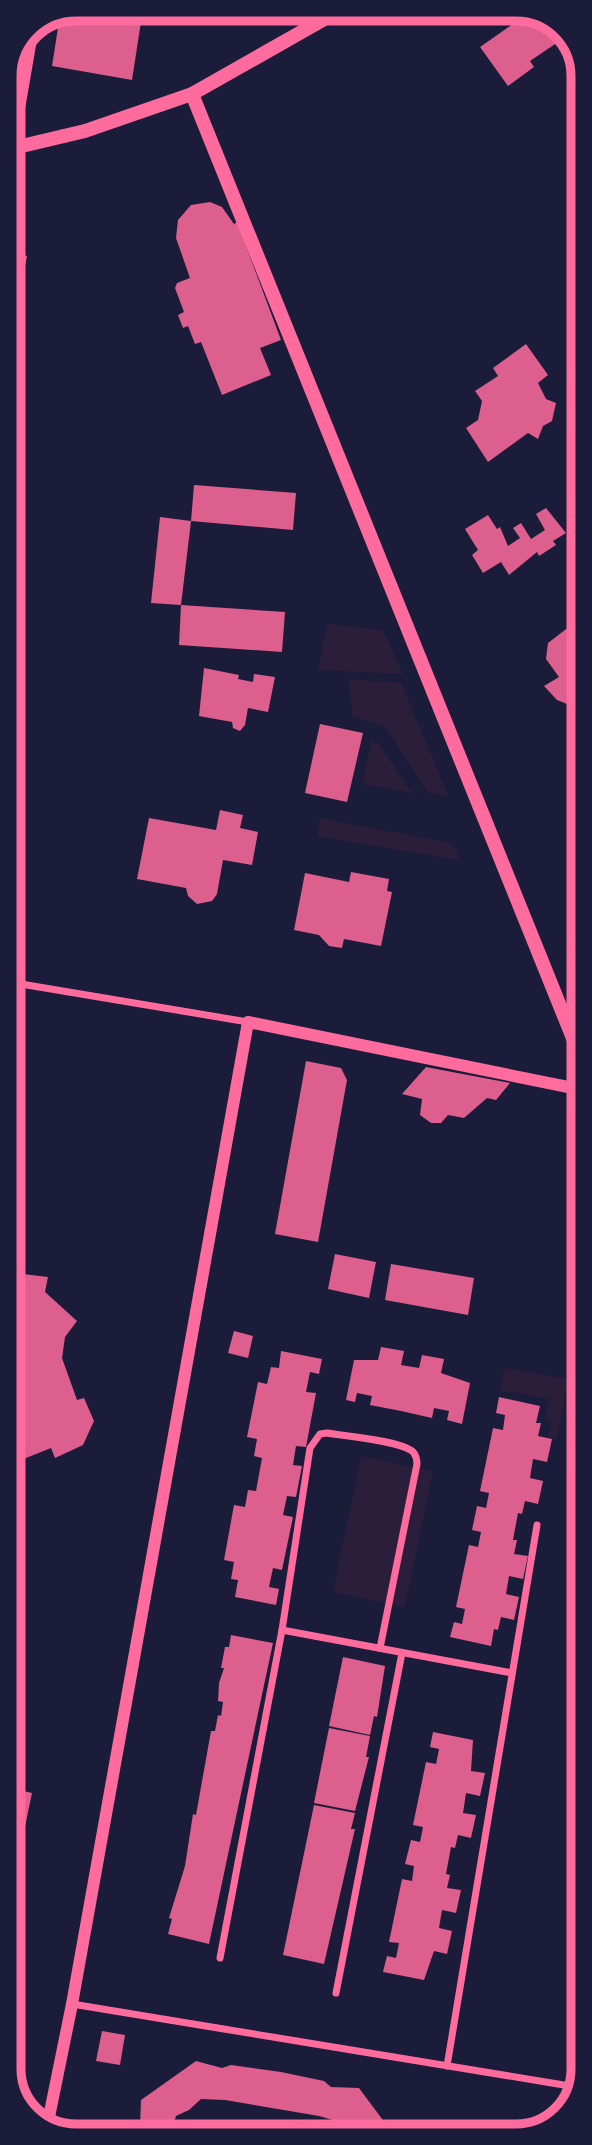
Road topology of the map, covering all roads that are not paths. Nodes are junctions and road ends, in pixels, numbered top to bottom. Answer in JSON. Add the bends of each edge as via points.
{"nodes":[{"id":1,"x":317,"y":21,"type":"edge"},
{"id":2,"x":324,"y":21,"type":"edge"},
{"id":3,"x":316,"y":26,"type":"junction"},
{"id":4,"x":33,"y":42,"type":"edge"},
{"id":5,"x":192,"y":94,"type":"junction"},
{"id":6,"x":21,"y":102,"type":"edge"},
{"id":7,"x":21,"y":146,"type":"edge"},
{"id":8,"x":21,"y":984,"type":"edge"},
{"id":9,"x":248,"y":1022,"type":"junction"},
{"id":10,"x":571,"y":1033,"type":"edge"},
{"id":11,"x":571,"y":1088,"type":"edge"},
{"id":12,"x":537,"y":1525,"type":"dead end"},
{"id":13,"x":282,"y":1630,"type":"junction"},
{"id":14,"x":380,"y":1648,"type":"junction"},
{"id":15,"x":402,"y":1653,"type":"junction"},
{"id":16,"x":512,"y":1673,"type":"junction"},
{"id":17,"x":220,"y":1958,"type":"dead end"},
{"id":18,"x":337,"y":1993,"type":"dead end"},
{"id":19,"x":72,"y":2004,"type":"junction"},
{"id":20,"x":447,"y":2066,"type":"junction"},
{"id":21,"x":568,"y":2086,"type":"edge"},
{"id":22,"x":49,"y":2117,"type":"edge"}],
"edges":[{"from":1,"to":3,"type":"street"},
{"from":2,"to":3,"type":"main road"},
{"from":3,"to":5,"type":"main road"},
{"from":4,"to":6,"type":"street"},
{"from":5,"to":7,"type":"main road","via":[[85,131]]},
{"from":5,"to":10,"type":"main road"},
{"from":8,"to":9,"type":"street"},
{"from":9,"to":11,"type":"street"},
{"from":9,"to":19,"type":"street"},
{"from":12,"to":16,"type":"street"},
{"from":13,"to":14,"type":"street"},
{"from":13,"to":14,"type":"street","via":[[313,1441],[327,1433],[393,1444],[415,1454],[417,1464]]},
{"from":13,"to":17,"type":"street"},
{"from":14,"to":15,"type":"street"},
{"from":15,"to":16,"type":"street"},
{"from":15,"to":18,"type":"street"},
{"from":16,"to":20,"type":"street"},
{"from":19,"to":20,"type":"street"},
{"from":19,"to":22,"type":"street"},
{"from":20,"to":21,"type":"street"}]}
